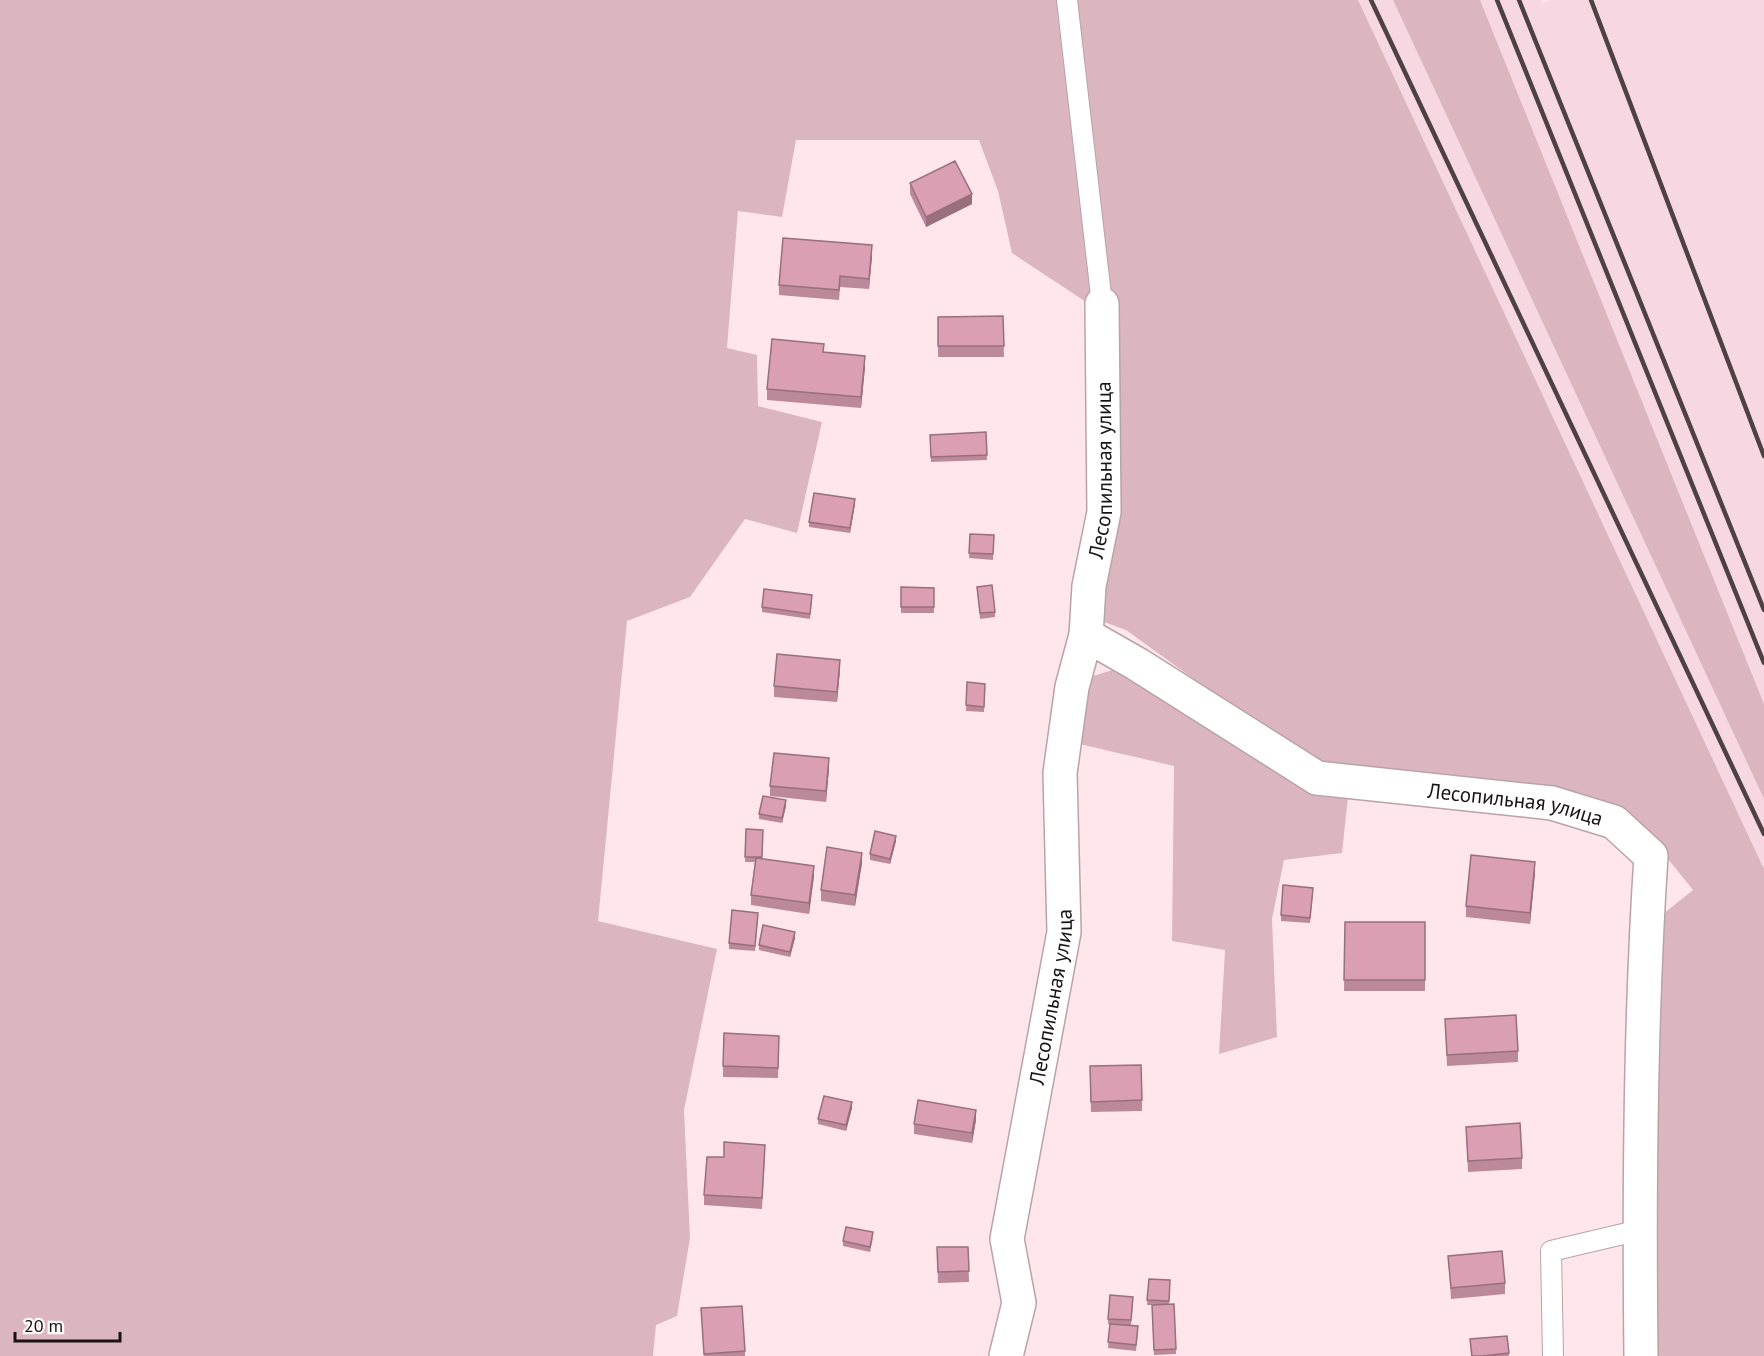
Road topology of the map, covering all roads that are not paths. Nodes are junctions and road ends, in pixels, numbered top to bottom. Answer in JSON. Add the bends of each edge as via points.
{"nodes":[{"id":1,"x":1067,"y":0,"type":"edge"},
{"id":2,"x":1102,"y":304,"type":"joint"},
{"id":3,"x":1086,"y":635,"type":"junction"},
{"id":4,"x":1640,"y":1230,"type":"junction"},
{"id":5,"x":1006,"y":1356,"type":"edge"},
{"id":6,"x":1553,"y":1356,"type":"edge"},
{"id":7,"x":1641,"y":1356,"type":"edge"}],
"edges":[{"from":1,"to":2,"type":"lane"},
{"from":2,"to":3,"type":"street","name":"Лесопильная улица","via":[[1104,512],[1089,586]]},
{"from":3,"to":4,"type":"street","name":"Лесопильная улица","via":[[1317,778],[1552,802],[1614,822],[1651,856]]},
{"from":3,"to":5,"type":"street","name":"Лесопильная улица","via":[[1072,687],[1060,773],[1064,932],[1007,1239],[1019,1303]]},
{"from":4,"to":6,"type":"lane","via":[[1551,1251]]},
{"from":4,"to":7,"type":"street","name":"Лесопильная улица"}]}
